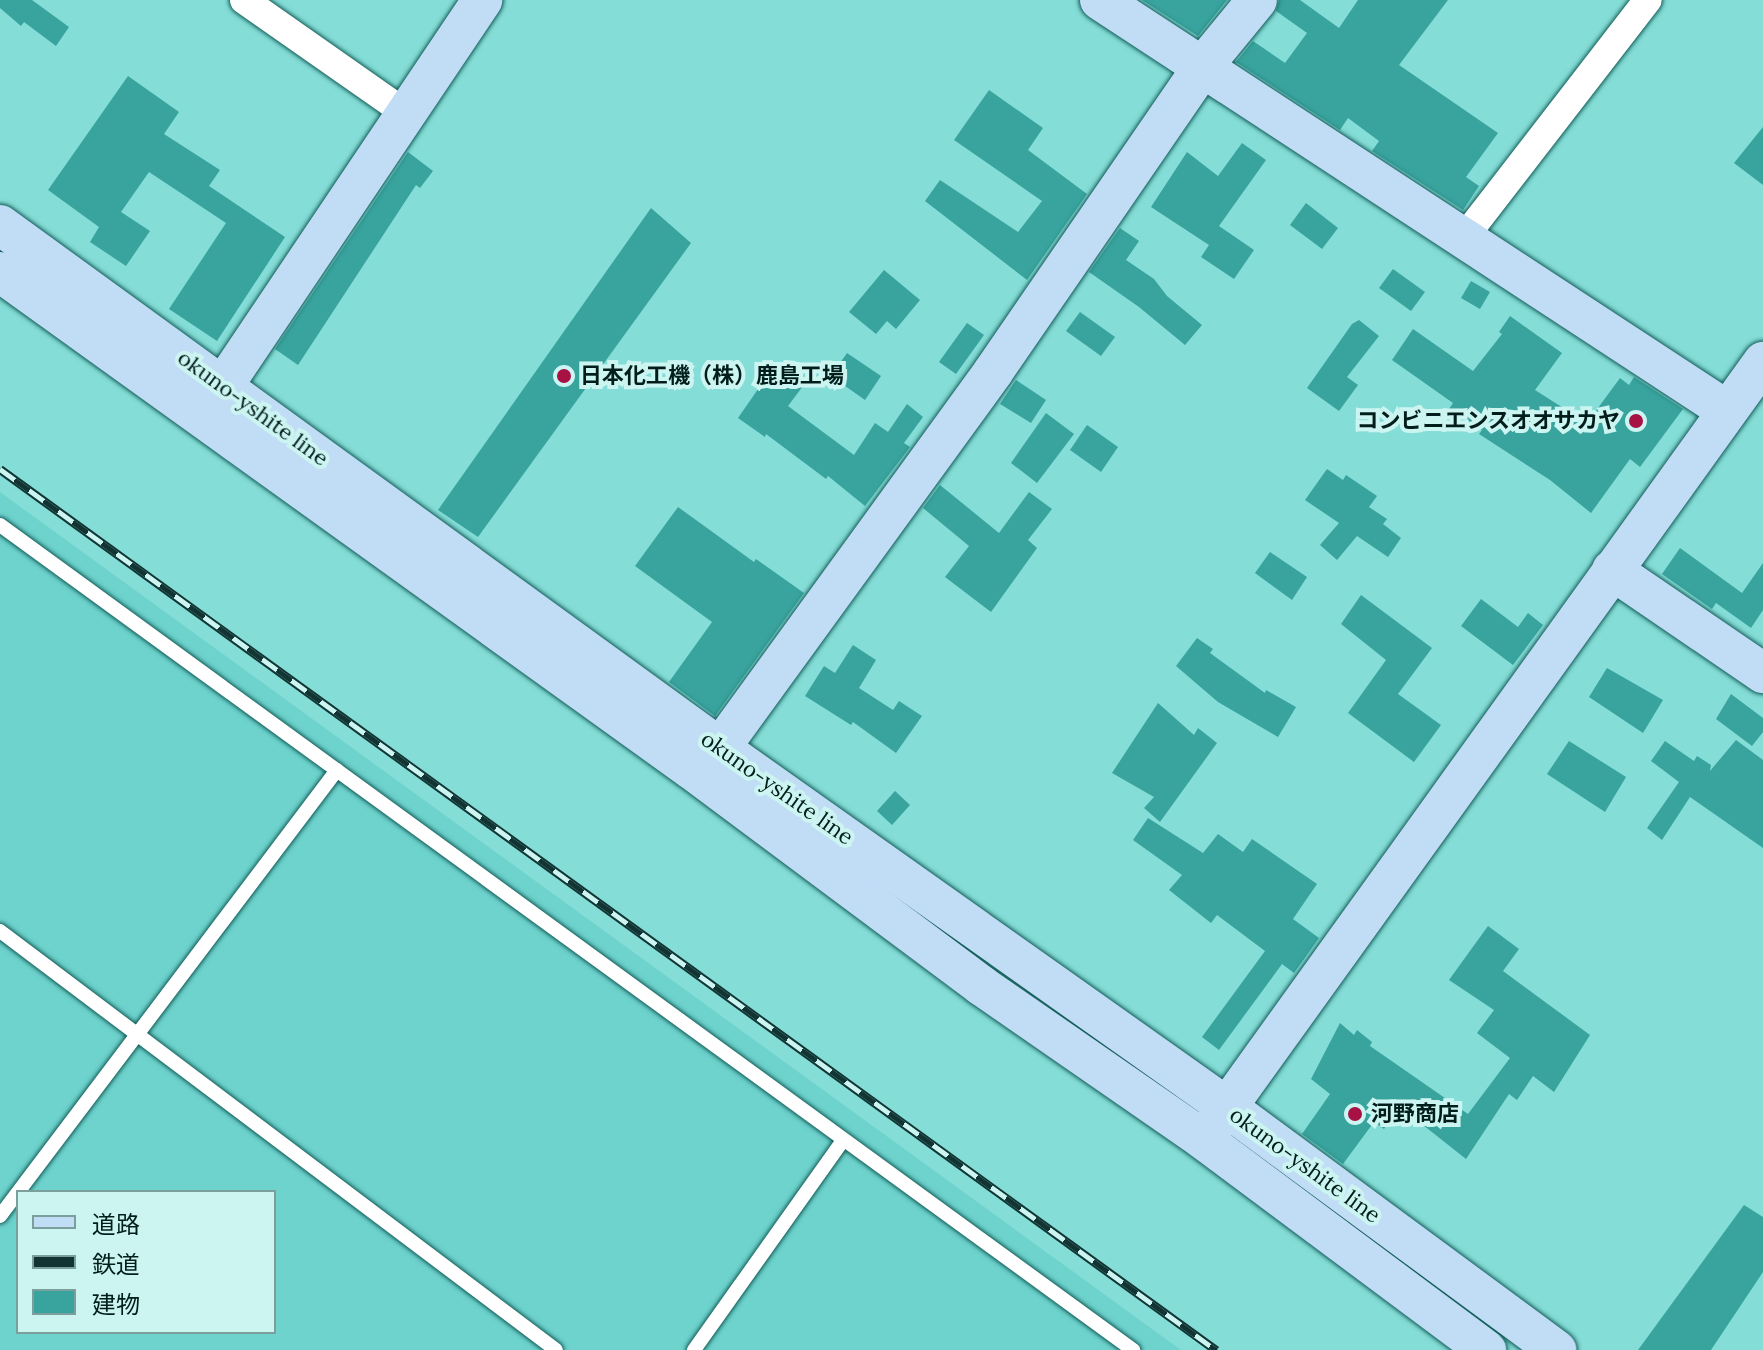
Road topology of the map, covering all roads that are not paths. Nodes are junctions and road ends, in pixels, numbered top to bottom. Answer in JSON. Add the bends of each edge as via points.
{"nodes":[{"id":1,"x":244,"y":0,"type":"edge"},
{"id":2,"x":482,"y":0,"type":"edge"},
{"id":3,"x":1100,"y":0,"type":"edge"},
{"id":4,"x":1257,"y":0,"type":"edge"},
{"id":5,"x":1648,"y":0,"type":"edge"},
{"id":6,"x":1203,"y":66,"type":"junction"},
{"id":7,"x":404,"y":112,"type":"junction"},
{"id":8,"x":0,"y":225,"type":"edge"},
{"id":9,"x":1463,"y":239,"type":"junction"},
{"id":10,"x":0,"y":272,"type":"edge"},
{"id":11,"x":1763,"y":362,"type":"edge"},
{"id":12,"x":223,"y":386,"type":"junction"},
{"id":13,"x":1726,"y":410,"type":"junction"},
{"id":14,"x":0,"y":525,"type":"edge"},
{"id":15,"x":1612,"y":570,"type":"junction"},
{"id":16,"x":1758,"y":658,"type":"edge"},
{"id":17,"x":720,"y":748,"type":"junction"},
{"id":18,"x":337,"y":770,"type":"junction"},
{"id":19,"x":0,"y":931,"type":"edge"},
{"id":20,"x":138,"y":1032,"type":"junction"},
{"id":21,"x":1228,"y":1108,"type":"junction"},
{"id":22,"x":843,"y":1140,"type":"junction"},
{"id":23,"x":1204,"y":1140,"type":"junction"},
{"id":24,"x":20,"y":1190,"type":"edge"},
{"id":25,"x":16,"y":1195,"type":"edge"},
{"id":26,"x":0,"y":1216,"type":"edge"},
{"id":27,"x":556,"y":1350,"type":"edge"},
{"id":28,"x":694,"y":1350,"type":"edge"},
{"id":29,"x":1133,"y":1350,"type":"edge"},
{"id":30,"x":1486,"y":1350,"type":"edge"},
{"id":31,"x":1556,"y":1350,"type":"edge"}],
"edges":[{"from":1,"to":7,"type":"street"},
{"from":2,"to":7,"type":"main road"},
{"from":3,"to":6,"type":"main road"},
{"from":4,"to":6,"type":"main road"},
{"from":5,"to":9,"type":"street"},
{"from":6,"to":9,"type":"main road"},
{"from":6,"to":17,"type":"main road","via":[[993,372]]},
{"from":7,"to":12,"type":"main road"},
{"from":8,"to":12,"type":"main road","name":"okuno-yshite line"},
{"from":9,"to":13,"type":"main road"},
{"from":10,"to":23,"type":"main road","name":"okuno-yshite line","via":[[691,769],[982,986]]},
{"from":11,"to":13,"type":"main road"},
{"from":12,"to":17,"type":"main road","name":"okuno-yshite line"},
{"from":13,"to":15,"type":"main road"},
{"from":14,"to":18,"type":"lane"},
{"from":15,"to":16,"type":"main road"},
{"from":15,"to":21,"type":"main road"},
{"from":17,"to":21,"type":"main road","name":"okuno-yshite line"},
{"from":18,"to":20,"type":"lane"},
{"from":18,"to":22,"type":"lane"},
{"from":19,"to":20,"type":"lane"},
{"from":20,"to":24,"type":"lane"},
{"from":20,"to":27,"type":"lane"},
{"from":21,"to":23,"type":"main road"},
{"from":21,"to":31,"type":"main road","name":"okuno-yshite line"},
{"from":22,"to":28,"type":"lane"},
{"from":22,"to":29,"type":"lane"},
{"from":23,"to":30,"type":"main road","name":"okuno-yshite line"},
{"from":25,"to":26,"type":"lane"}]}
